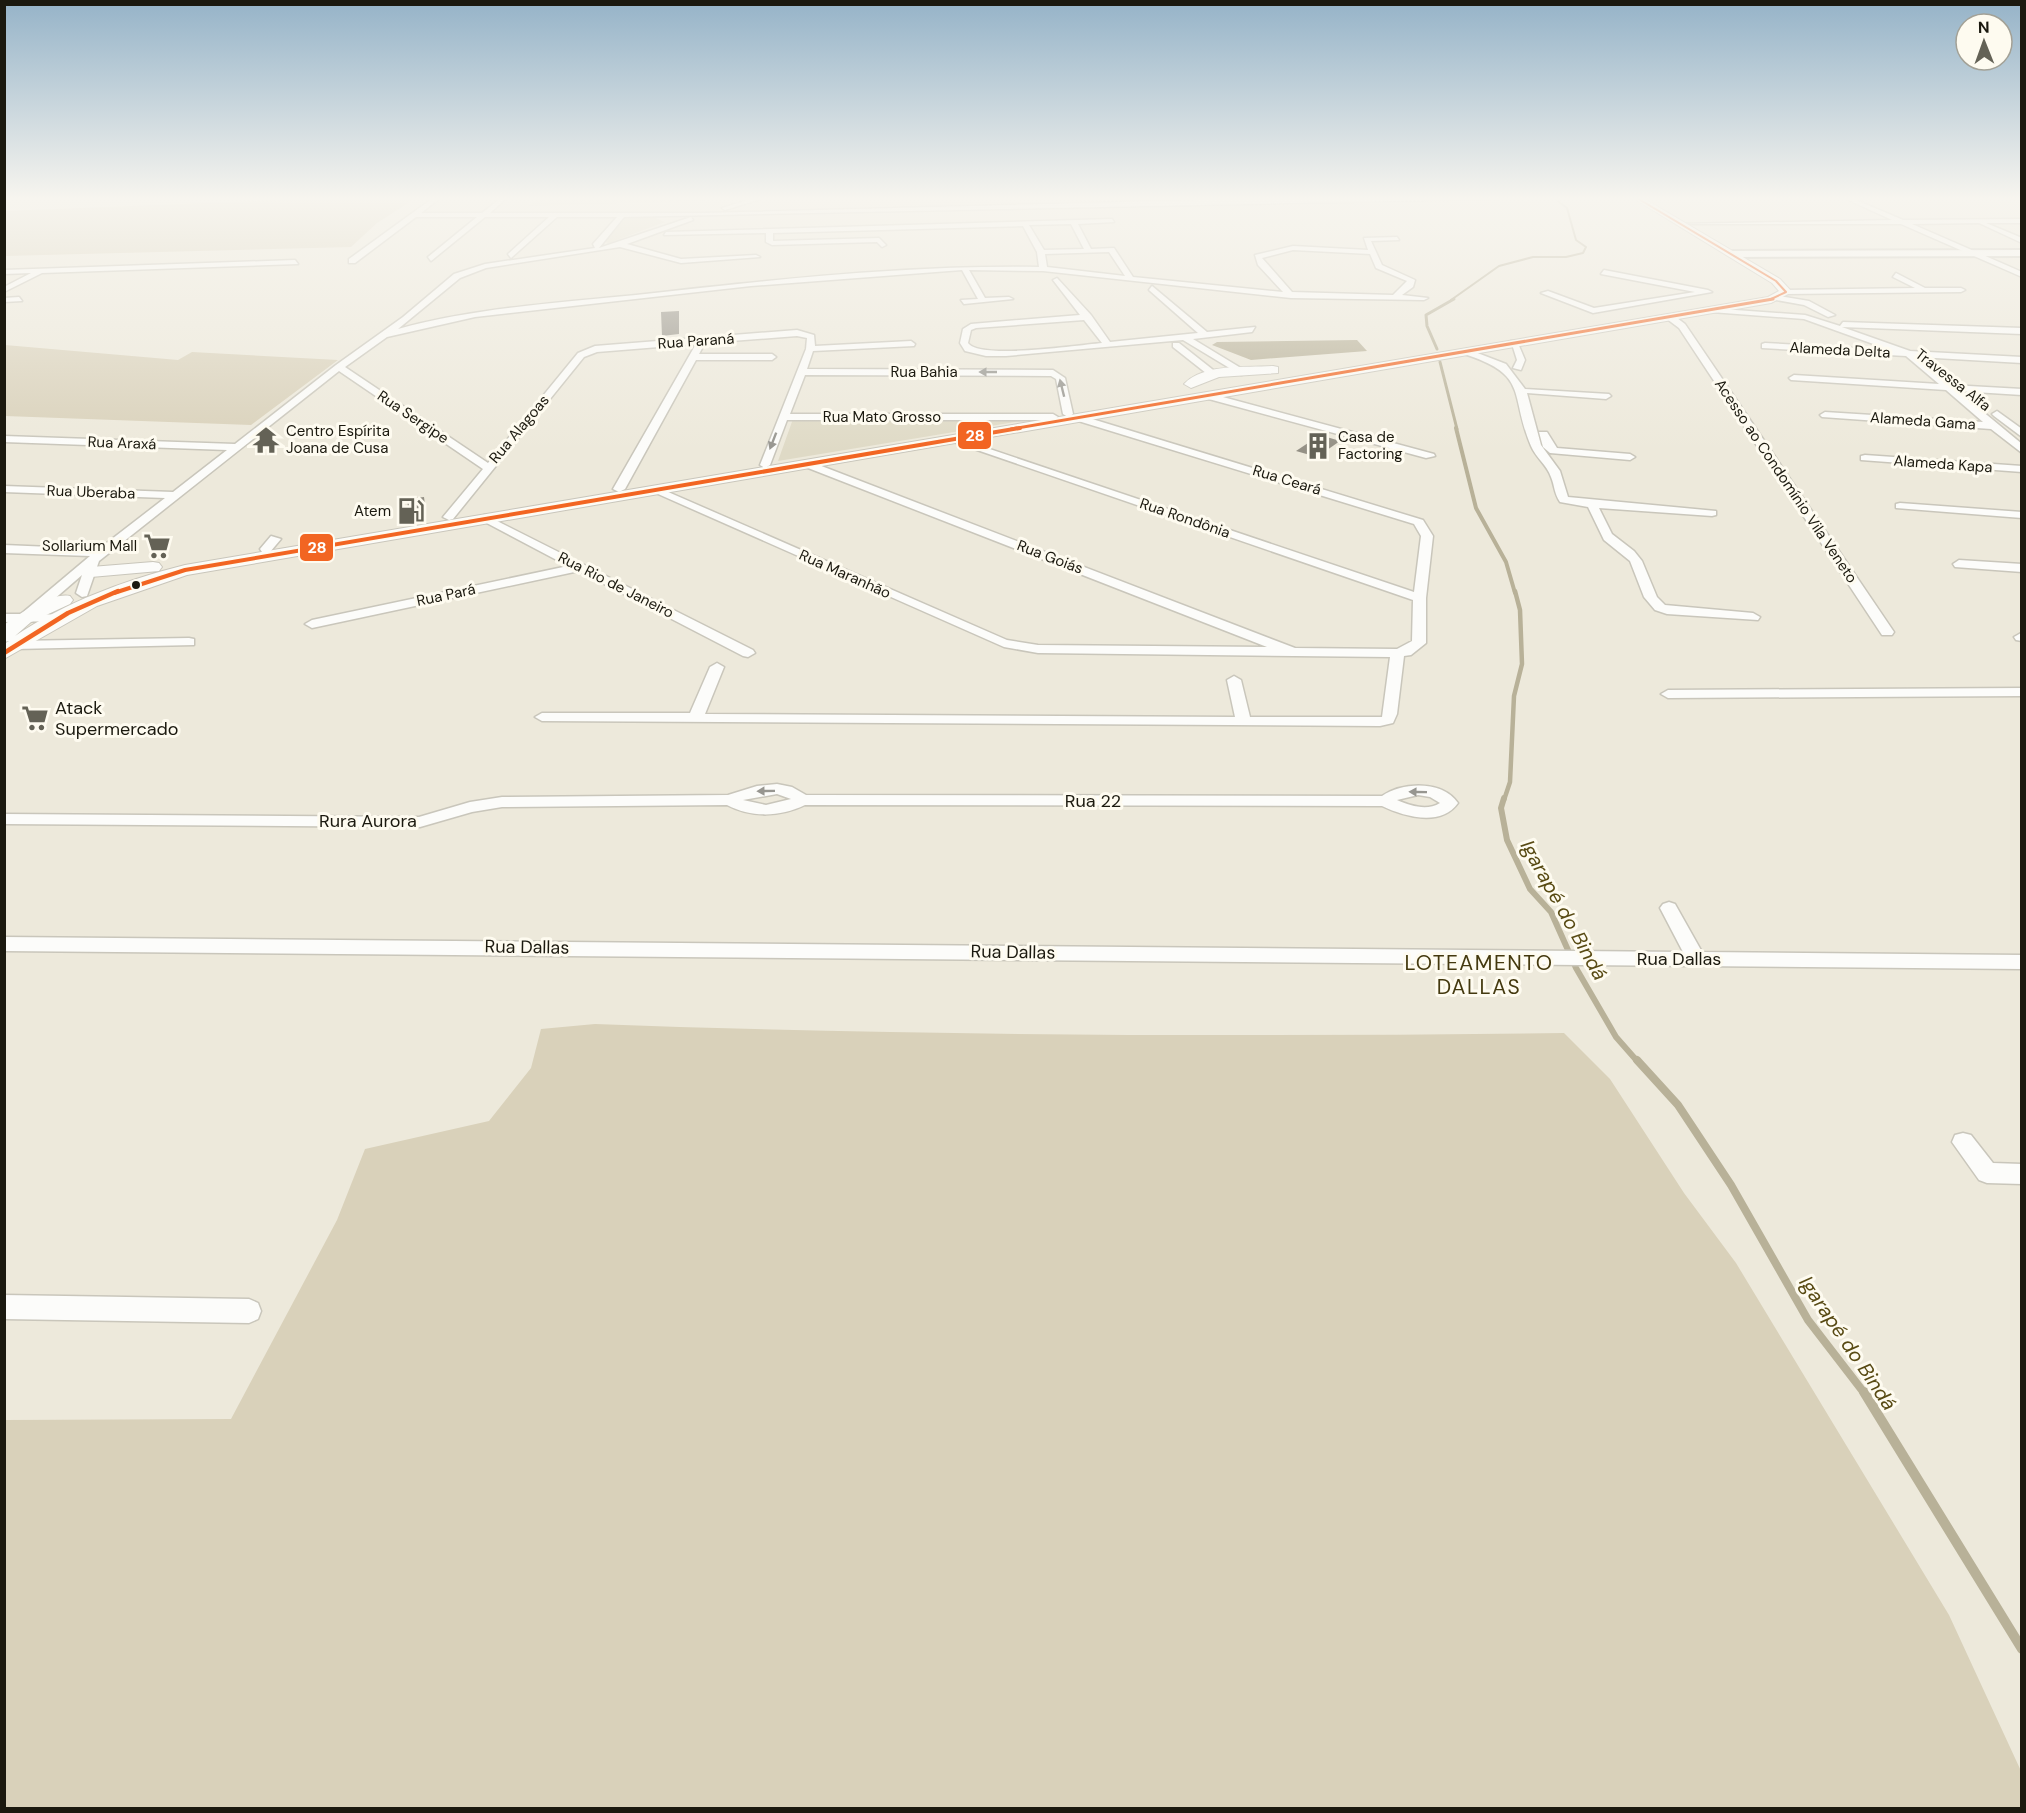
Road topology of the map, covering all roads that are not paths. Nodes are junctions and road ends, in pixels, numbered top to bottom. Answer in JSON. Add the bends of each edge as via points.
{"nodes":[{"id":1,"x":19,"y":283,"type":"edge"},
{"id":2,"x":449,"y":283,"type":"edge"},
{"id":3,"x":770,"y":283,"type":"edge"},
{"id":4,"x":972,"y":283,"type":"edge"},
{"id":5,"x":1059,"y":283,"type":"edge"},
{"id":6,"x":1157,"y":283,"type":"edge"},
{"id":7,"x":1279,"y":283,"type":"edge"},
{"id":8,"x":1410,"y":283,"type":"edge"},
{"id":9,"x":1659,"y":283,"type":"edge"},
{"id":10,"x":1765,"y":283,"type":"edge"},
{"id":11,"x":1777,"y":283,"type":"edge"},
{"id":12,"x":1911,"y":283,"type":"edge"},
{"id":13,"x":1152,"y":288,"type":"dead end"},
{"id":14,"x":4,"y":290,"type":"edge"},
{"id":15,"x":1926,"y":290,"type":"junction"},
{"id":16,"x":1961,"y":290,"type":"dead end"},
{"id":17,"x":1545,"y":293,"type":"dead end"},
{"id":18,"x":1782,"y":295,"type":"junction"},
{"id":19,"x":1292,"y":296,"type":"junction"},
{"id":20,"x":1395,"y":297,"type":"junction"},
{"id":21,"x":1424,"y":298,"type":"dead end"},
{"id":22,"x":19,"y":299,"type":"dead end"},
{"id":23,"x":1009,"y":299,"type":"dead end"},
{"id":24,"x":4,"y":300,"type":"edge"},
{"id":25,"x":983,"y":301,"type":"junction"},
{"id":26,"x":1652,"y":301,"type":"junction"},
{"id":27,"x":964,"y":302,"type":"dead end"},
{"id":28,"x":1678,"y":306,"type":"junction"},
{"id":29,"x":1706,"y":309,"type":"junction"},
{"id":30,"x":1826,"y":312,"type":"junction"},
{"id":31,"x":1654,"y":315,"type":"junction"},
{"id":32,"x":1088,"y":317,"type":"junction"},
{"id":33,"x":1670,"y":317,"type":"junction"},
{"id":34,"x":1805,"y":317,"type":"junction"},
{"id":35,"x":1855,"y":324,"type":"junction"},
{"id":36,"x":1835,"y":326,"type":"junction"},
{"id":37,"x":1252,"y":328,"type":"dead end"},
{"id":38,"x":1684,"y":330,"type":"junction"},
{"id":39,"x":2022,"y":331,"type":"edge"},
{"id":40,"x":384,"y":335,"type":"junction"},
{"id":41,"x":1205,"y":335,"type":"junction"},
{"id":42,"x":1881,"y":335,"type":"junction"},
{"id":43,"x":1185,"y":338,"type":"junction"},
{"id":44,"x":1867,"y":338,"type":"junction"},
{"id":45,"x":1169,"y":340,"type":"junction"},
{"id":46,"x":702,"y":341,"type":"junction"},
{"id":47,"x":911,"y":344,"type":"dead end"},
{"id":48,"x":1514,"y":344,"type":"junction"},
{"id":49,"x":1108,"y":345,"type":"junction"},
{"id":50,"x":1766,"y":346,"type":"dead end"},
{"id":51,"x":1486,"y":348,"type":"junction"},
{"id":52,"x":595,"y":349,"type":"joint"},
{"id":53,"x":810,"y":349,"type":"junction"},
{"id":54,"x":1467,"y":352,"type":"junction"},
{"id":55,"x":1438,"y":354,"type":"junction"},
{"id":56,"x":1909,"y":354,"type":"junction"},
{"id":57,"x":1927,"y":355,"type":"junction"},
{"id":58,"x":1192,"y":356,"type":"junction"},
{"id":59,"x":693,"y":357,"type":"junction"},
{"id":60,"x":772,"y":357,"type":"dead end"},
{"id":61,"x":1221,"y":360,"type":"junction"},
{"id":62,"x":2022,"y":360,"type":"edge"},
{"id":63,"x":1496,"y":363,"type":"junction"},
{"id":64,"x":339,"y":367,"type":"junction"},
{"id":65,"x":1518,"y":368,"type":"junction"},
{"id":66,"x":1943,"y":369,"type":"dead end"},
{"id":67,"x":1312,"y":370,"type":"junction"},
{"id":68,"x":801,"y":372,"type":"junction"},
{"id":69,"x":1244,"y":373,"type":"junction"},
{"id":70,"x":1214,"y":375,"type":"junction"},
{"id":71,"x":1952,"y":376,"type":"dead end"},
{"id":72,"x":1794,"y":378,"type":"dead end"},
{"id":73,"x":1188,"y":385,"type":"junction"},
{"id":74,"x":1949,"y":388,"type":"junction"},
{"id":75,"x":1968,"y":389,"type":"junction"},
{"id":76,"x":1156,"y":390,"type":"junction"},
{"id":77,"x":1528,"y":391,"type":"junction"},
{"id":78,"x":2022,"y":392,"type":"edge"},
{"id":79,"x":1606,"y":396,"type":"dead end"},
{"id":80,"x":1205,"y":397,"type":"junction"},
{"id":81,"x":1977,"y":397,"type":"dead end"},
{"id":82,"x":1174,"y":402,"type":"junction"},
{"id":83,"x":1986,"y":404,"type":"dead end"},
{"id":84,"x":1825,"y":415,"type":"dead end"},
{"id":85,"x":1067,"y":416,"type":"junction"},
{"id":86,"x":782,"y":417,"type":"junction"},
{"id":87,"x":1993,"y":426,"type":"junction"},
{"id":88,"x":2019,"y":430,"type":"edge"},
{"id":89,"x":4,"y":439,"type":"edge"},
{"id":90,"x":950,"y":439,"type":"junction"},
{"id":91,"x":239,"y":447,"type":"junction"},
{"id":92,"x":2022,"y":450,"type":"edge"},
{"id":93,"x":1430,"y":456,"type":"dead end"},
{"id":94,"x":1630,"y":457,"type":"dead end"},
{"id":95,"x":1865,"y":458,"type":"dead end"},
{"id":96,"x":807,"y":464,"type":"junction"},
{"id":97,"x":765,"y":465,"type":"junction"},
{"id":98,"x":487,"y":467,"type":"junction"},
{"id":99,"x":2022,"y":470,"type":"edge"},
{"id":100,"x":4,"y":489,"type":"edge"},
{"id":101,"x":619,"y":489,"type":"junction"},
{"id":102,"x":656,"y":490,"type":"junction"},
{"id":103,"x":177,"y":495,"type":"junction"},
{"id":104,"x":1592,"y":504,"type":"junction"},
{"id":105,"x":1900,"y":506,"type":"dead end"},
{"id":106,"x":1712,"y":513,"type":"dead end"},
{"id":107,"x":2022,"y":515,"type":"edge"},
{"id":108,"x":449,"y":517,"type":"junction"},
{"id":109,"x":485,"y":518,"type":"junction"},
{"id":110,"x":4,"y":549,"type":"edge"},
{"id":111,"x":96,"y":562,"type":"junction"},
{"id":112,"x":186,"y":563,"type":"junction"},
{"id":113,"x":1959,"y":564,"type":"dead end"},
{"id":114,"x":580,"y":567,"type":"junction"},
{"id":115,"x":2022,"y":568,"type":"edge"},
{"id":116,"x":82,"y":592,"type":"junction"},
{"id":117,"x":1420,"y":598,"type":"junction"},
{"id":118,"x":1753,"y":617,"type":"dead end"},
{"id":119,"x":14,"y":618,"type":"edge"},
{"id":120,"x":59,"y":618,"type":"junction"},
{"id":121,"x":312,"y":624,"type":"dead end"},
{"id":122,"x":1887,"y":632,"type":"dead end"},
{"id":123,"x":189,"y":642,"type":"dead end"},
{"id":124,"x":8,"y":645,"type":"edge"},
{"id":125,"x":1038,"y":649,"type":"joint"},
{"id":126,"x":1293,"y":652,"type":"junction"},
{"id":127,"x":748,"y":653,"type":"dead end"},
{"id":128,"x":1397,"y":653,"type":"junction"},
{"id":129,"x":717,"y":667,"type":"dead end"},
{"id":130,"x":1234,"y":680,"type":"dead end"},
{"id":131,"x":2022,"y":692,"type":"edge"},
{"id":132,"x":1668,"y":694,"type":"dead end"},
{"id":133,"x":542,"y":717,"type":"dead end"},
{"id":134,"x":696,"y":718,"type":"junction"},
{"id":135,"x":1244,"y":722,"type":"junction"},
{"id":136,"x":730,"y":800,"type":"joint"},
{"id":137,"x":1385,"y":801,"type":"dead end"},
{"id":138,"x":4,"y":819,"type":"edge"},
{"id":139,"x":1669,"y":908,"type":"dead end"},
{"id":140,"x":4,"y":944,"type":"edge"},
{"id":141,"x":1696,"y":959,"type":"junction"},
{"id":142,"x":2022,"y":962,"type":"edge"},
{"id":143,"x":1963,"y":1142,"type":"dead end"},
{"id":144,"x":2022,"y":1174,"type":"edge"},
{"id":145,"x":4,"y":1307,"type":"edge"},
{"id":146,"x":249,"y":1311,"type":"dead end"}],
"edges":[{"from":1,"to":14,"type":"street"},
{"from":2,"to":40,"type":"street"},
{"from":3,"to":40,"type":"street","via":[[475,315]]},
{"from":4,"to":25,"type":"street"},
{"from":5,"to":32,"type":"street"},
{"from":6,"to":19,"type":"street"},
{"from":7,"to":19,"type":"street"},
{"from":8,"to":20,"type":"street"},
{"from":9,"to":26,"type":"street","via":[[1708,292]]},
{"from":10,"to":29,"type":"main road","via":[[1770,288],[1766,295]]},
{"from":11,"to":18,"type":"main road"},
{"from":12,"to":15,"type":"street"},
{"from":13,"to":41,"type":"street"},
{"from":15,"to":16,"type":"street"},
{"from":15,"to":18,"type":"street"},
{"from":17,"to":26,"type":"street","via":[[1593,311]]},
{"from":18,"to":29,"type":"main road"},
{"from":18,"to":30,"type":"street","name":"Travessa Alfa"},
{"from":19,"to":20,"type":"street"},
{"from":20,"to":21,"type":"street"},
{"from":22,"to":24,"type":"street"},
{"from":23,"to":25,"type":"street"},
{"from":25,"to":27,"type":"street"},
{"from":26,"to":28,"type":"street"},
{"from":26,"to":31,"type":"street"},
{"from":28,"to":29,"type":"street"},
{"from":28,"to":31,"type":"street"},
{"from":29,"to":31,"type":"main road"},
{"from":29,"to":33,"type":"main road"},
{"from":29,"to":34,"type":"street"},
{"from":30,"to":34,"type":"street"},
{"from":30,"to":35,"type":"street","name":"Travessa Alfa"},
{"from":31,"to":33,"type":"main road"},
{"from":31,"to":38,"type":"street"},
{"from":31,"to":48,"type":"main road"},
{"from":31,"to":55,"type":"main road"},
{"from":32,"to":49,"type":"street"},
{"from":32,"to":49,"type":"street","via":[[974,326],[967,329],[964,343],[968,350],[982,353]]},
{"from":33,"to":38,"type":"street","name":"Acesso ao Condomínio Vila Veneto"},
{"from":34,"to":36,"type":"street"},
{"from":35,"to":36,"type":"street"},
{"from":35,"to":39,"type":"street"},
{"from":35,"to":42,"type":"street","name":"Travessa Alfa"},
{"from":36,"to":44,"type":"street"},
{"from":37,"to":41,"type":"street"},
{"from":38,"to":122,"type":"street","name":"Acesso ao Condomínio Vila Veneto"},
{"from":40,"to":64,"type":"street"},
{"from":41,"to":43,"type":"street"},
{"from":42,"to":44,"type":"street"},
{"from":42,"to":57,"type":"street","name":"Travessa Alfa"},
{"from":43,"to":45,"type":"street"},
{"from":43,"to":61,"type":"street"},
{"from":44,"to":56,"type":"street"},
{"from":45,"to":49,"type":"street"},
{"from":45,"to":58,"type":"street"},
{"from":46,"to":52,"type":"street","name":"Rua Paraná"},
{"from":46,"to":53,"type":"street","name":"Rua Paraná","via":[[797,333],[811,337]]},
{"from":46,"to":59,"type":"street"},
{"from":47,"to":53,"type":"street"},
{"from":48,"to":51,"type":"main road"},
{"from":48,"to":65,"type":"street","via":[[1521,360]]},
{"from":50,"to":56,"type":"street","name":"Alameda Delta"},
{"from":51,"to":54,"type":"main road"},
{"from":51,"to":63,"type":"street"},
{"from":51,"to":65,"type":"street"},
{"from":52,"to":98,"type":"street","name":"Rua Alagoas","via":[[581,355]]},
{"from":53,"to":68,"type":"street"},
{"from":54,"to":55,"type":"main road"},
{"from":54,"to":63,"type":"street"},
{"from":55,"to":67,"type":"main road"},
{"from":55,"to":80,"type":"main road"},
{"from":56,"to":57,"type":"street","name":"Alameda Delta"},
{"from":56,"to":74,"type":"street"},
{"from":57,"to":62,"type":"street","name":"Alameda Delta"},
{"from":57,"to":66,"type":"street","name":"Travessa Alfa"},
{"from":58,"to":61,"type":"street"},
{"from":58,"to":70,"type":"street"},
{"from":59,"to":60,"type":"street"},
{"from":59,"to":101,"type":"street"},
{"from":61,"to":69,"type":"street"},
{"from":63,"to":104,"type":"street","via":[[1508,370],[1516,382],[1536,446],[1551,463],[1559,493],[1564,500]]},
{"from":64,"to":91,"type":"street"},
{"from":64,"to":98,"type":"street","name":"Rua Sergipe"},
{"from":65,"to":77,"type":"street"},
{"from":67,"to":69,"type":"main road","via":[[1288,368]]},
{"from":67,"to":73,"type":"main road"},
{"from":85,"to":68,"type":"street","name":"Rua Bahia","one_way":true,"via":[[1058,375],[1046,372]]},
{"from":68,"to":86,"type":"street"},
{"from":69,"to":70,"type":"main road"},
{"from":70,"to":73,"type":"main road"},
{"from":71,"to":75,"type":"street","name":"Travessa Alfa"},
{"from":72,"to":74,"type":"street"},
{"from":73,"to":76,"type":"main road"},
{"from":73,"to":80,"type":"main road"},
{"from":74,"to":75,"type":"street"},
{"from":74,"to":87,"type":"street"},
{"from":75,"to":78,"type":"street"},
{"from":75,"to":81,"type":"street","name":"Travessa Alfa"},
{"from":76,"to":82,"type":"main road"},
{"from":76,"to":85,"type":"main road"},
{"from":77,"to":79,"type":"street"},
{"from":77,"to":94,"type":"street","via":[[1548,447],[1563,452]]},
{"from":80,"to":82,"type":"main road"},
{"from":80,"to":93,"type":"street"},
{"from":82,"to":85,"type":"main road"},
{"from":83,"to":88,"type":"street","name":"Travessa Alfa"},
{"from":84,"to":87,"type":"street","name":"Alameda Gama"},
{"from":85,"to":86,"type":"street","name":"Rua Mato Grosso"},
{"from":85,"to":90,"type":"main road"},
{"from":85,"to":97,"type":"main road"},
{"from":85,"to":117,"type":"street","name":"Rua Ceará","via":[[1419,522],[1427,536]]},
{"from":86,"to":97,"type":"street","one_way":true},
{"from":87,"to":88,"type":"street","name":"Alameda Gama"},
{"from":87,"to":92,"type":"street"},
{"from":89,"to":91,"type":"street","name":"Rua Araxá"},
{"from":90,"to":96,"type":"main road"},
{"from":90,"to":117,"type":"street","name":"Rua Rondônia"},
{"from":91,"to":103,"type":"street"},
{"from":95,"to":99,"type":"street","name":"Alameda Kapa"},
{"from":96,"to":102,"type":"main road"},
{"from":96,"to":126,"type":"street","name":"Rua Goiás"},
{"from":97,"to":101,"type":"main road"},
{"from":98,"to":108,"type":"street","name":"Rua Alagoas"},
{"from":100,"to":103,"type":"street","name":"Rua Uberaba"},
{"from":101,"to":108,"type":"main road"},
{"from":102,"to":109,"type":"main road"},
{"from":102,"to":125,"type":"street","name":"Rua Maranhão","via":[[988,638]]},
{"from":103,"to":111,"type":"street"},
{"from":104,"to":106,"type":"street"},
{"from":104,"to":118,"type":"street","via":[[1608,537],[1637,562],[1659,608]]},
{"from":105,"to":107,"type":"street"},
{"from":108,"to":112,"type":"main road","via":[[235,549]]},
{"from":109,"to":114,"type":"street","name":"Rua Rio de Janeiro"},
{"from":109,"to":120,"type":"main road","via":[[185,570],[95,599]]},
{"from":110,"to":111,"type":"street"},
{"from":111,"to":112,"type":"main road","via":[[127,571]]},
{"from":111,"to":116,"type":"street"},
{"from":111,"to":119,"type":"street"},
{"from":112,"to":116,"type":"main road"},
{"from":113,"to":115,"type":"street"},
{"from":114,"to":121,"type":"street","name":"Rua Pará"},
{"from":114,"to":127,"type":"street","name":"Rua Rio de Janeiro"},
{"from":116,"to":119,"type":"main road"},
{"from":117,"to":128,"type":"street","via":[[1419,643]]},
{"from":119,"to":120,"type":"street"},
{"from":119,"to":124,"type":"main road"},
{"from":120,"to":124,"type":"main road"},
{"from":123,"to":124,"type":"street"},
{"from":125,"to":126,"type":"street","name":"Rua Goiás"},
{"from":126,"to":128,"type":"street","name":"Rua Goiás"},
{"from":128,"to":135,"type":"street","via":[[1388,720]]},
{"from":129,"to":134,"type":"street"},
{"from":130,"to":135,"type":"street"},
{"from":131,"to":132,"type":"street"},
{"from":133,"to":134,"type":"street"},
{"from":134,"to":135,"type":"street"},
{"from":136,"to":137,"type":"street","name":"Rua 22","via":[[746,808],[766,810],[801,800]]},
{"from":136,"to":138,"type":"street","name":"Rura Aurora","via":[[502,802],[420,822]]},
{"from":139,"to":141,"type":"street"},
{"from":140,"to":141,"type":"street","name":"Rua Dallas"},
{"from":141,"to":142,"type":"street","name":"Rua Dallas"},
{"from":143,"to":144,"type":"street","via":[[1987,1173]]},
{"from":145,"to":146,"type":"street"}]}
